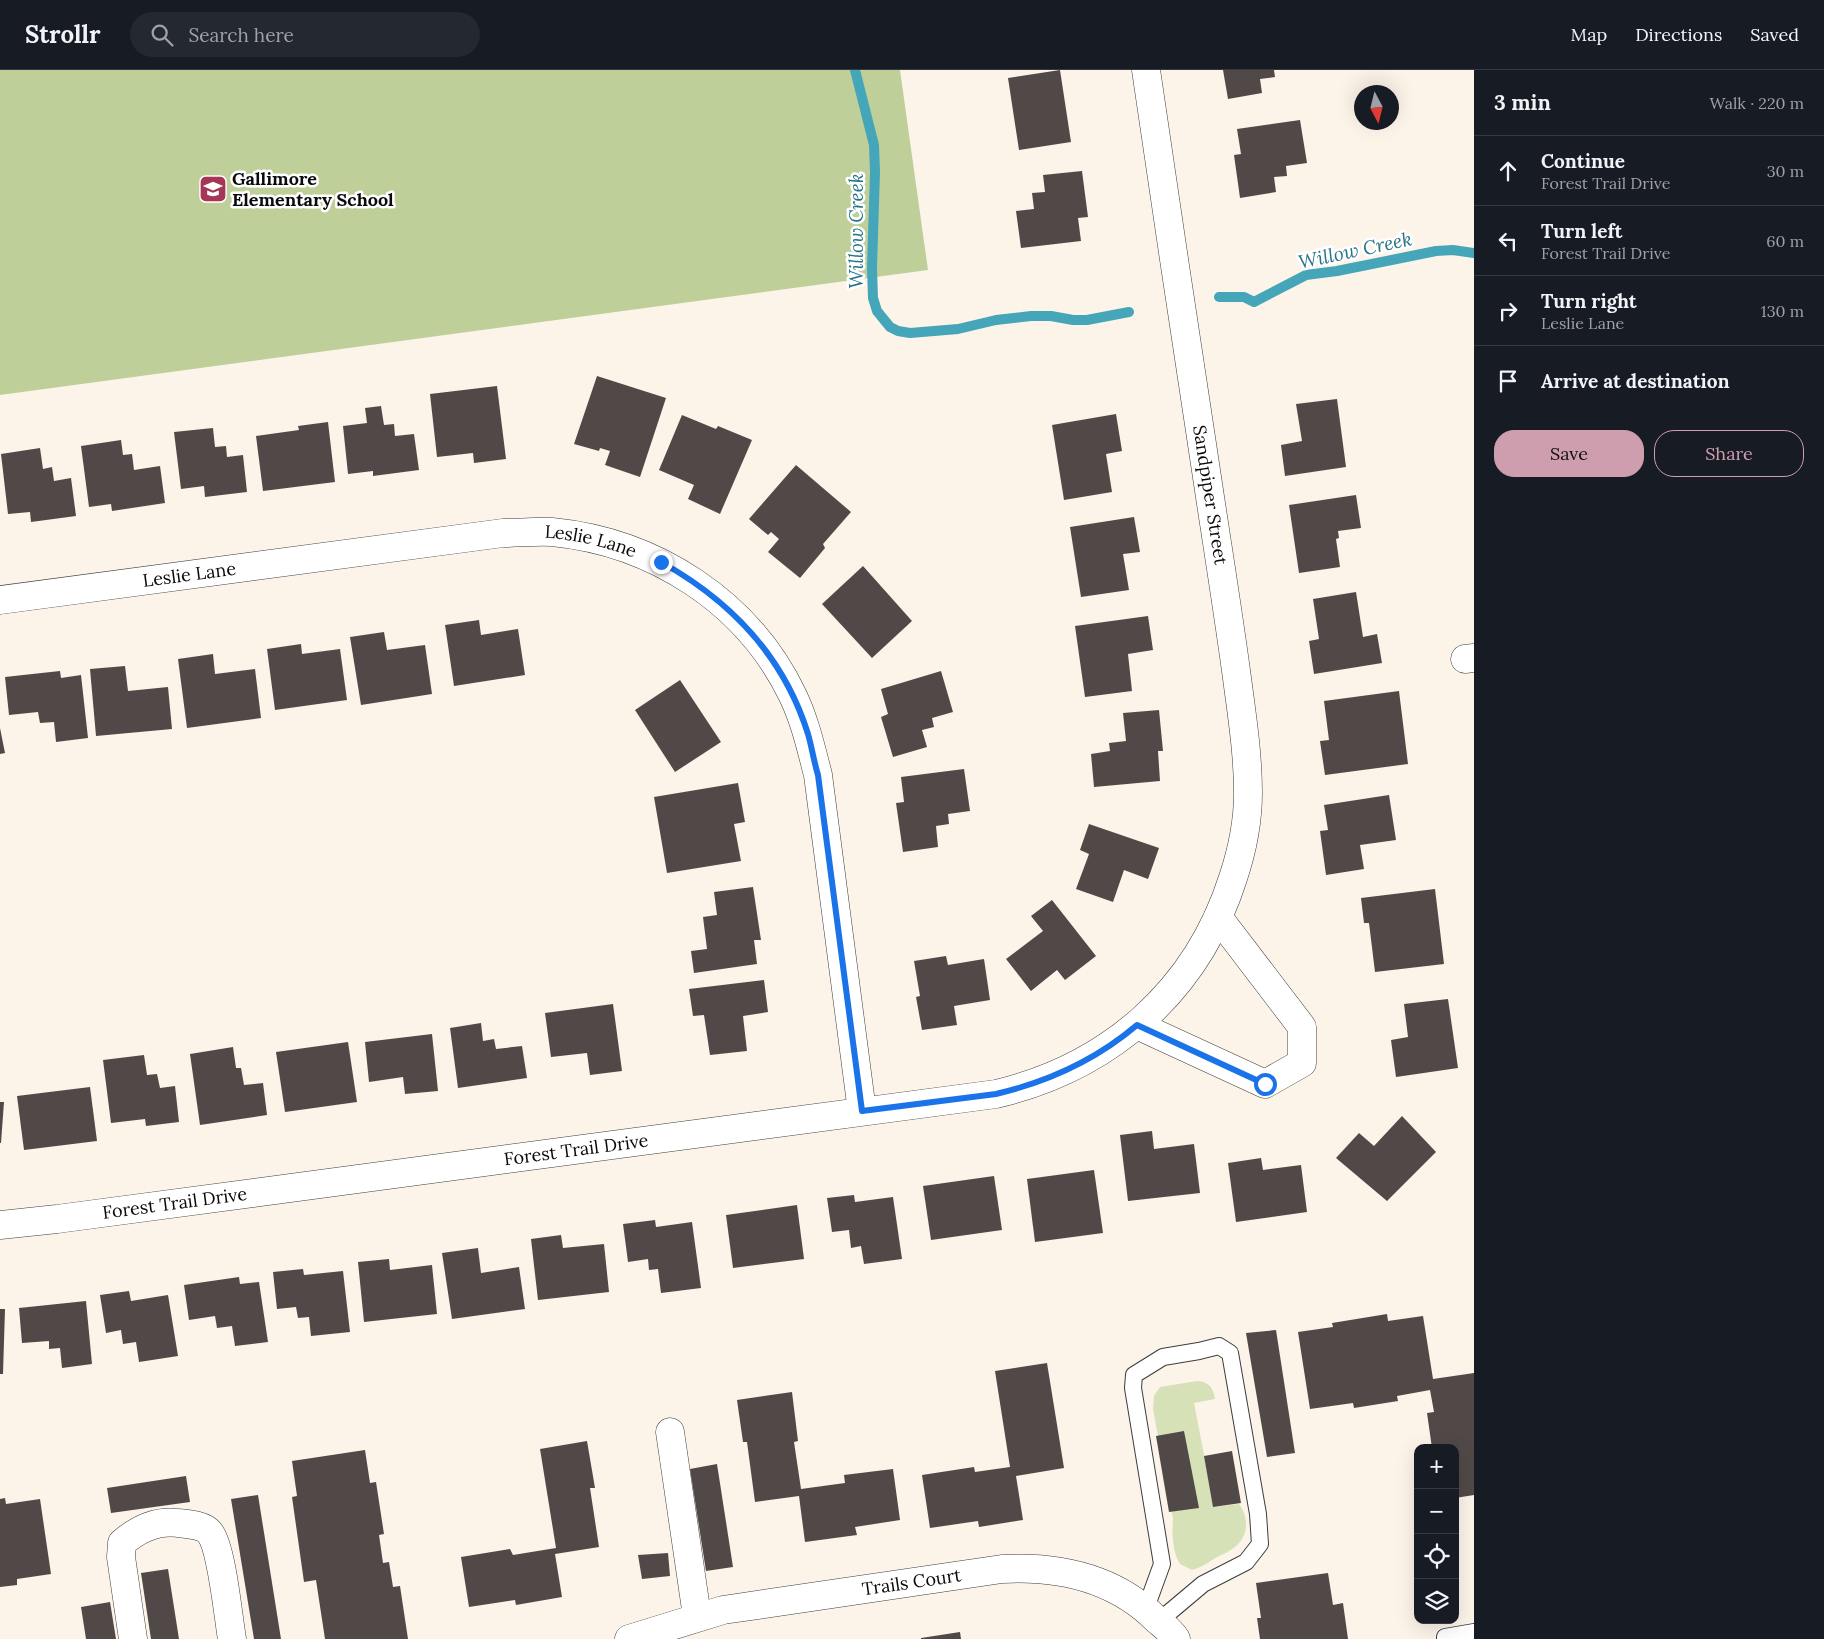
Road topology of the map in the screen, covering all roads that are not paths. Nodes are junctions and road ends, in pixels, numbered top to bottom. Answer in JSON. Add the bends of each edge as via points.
{"nodes":[{"id":1,"x":1146,"y":70,"type":"edge"},
{"id":2,"x":0,"y":600,"type":"edge"},
{"id":3,"x":1218,"y":917,"type":"junction"},
{"id":4,"x":1182,"y":978,"type":"joint"},
{"id":5,"x":1137,"y":1025,"type":"junction"},
{"id":6,"x":862,"y":1111,"type":"junction"},
{"id":7,"x":0,"y":1225,"type":"edge"},
{"id":8,"x":670,"y":1432,"type":"dead end"},
{"id":9,"x":697,"y":1616,"type":"junction"},
{"id":10,"x":1160,"y":1623,"type":"edge"},
{"id":11,"x":1474,"y":1632,"type":"edge"},
{"id":12,"x":133,"y":1639,"type":"edge"},
{"id":13,"x":232,"y":1639,"type":"edge"},
{"id":14,"x":629,"y":1639,"type":"edge"},
{"id":15,"x":1445,"y":1639,"type":"edge"}],
"edges":[{"from":1,"to":3,"type":"street","name":"Sandpiper Street","via":[[1246,750],[1246,826],[1239,860]]},
{"from":2,"to":6,"type":"street","name":"Leslie Lane","via":[[503,533],[551,532],[603,540],[654,559],[688,577],[713,595],[757,639],[793,696],[808,735],[818,775]]},
{"from":3,"to":4,"type":"street","name":"Sandpiper Street","via":[[1205,944]]},
{"from":3,"to":5,"type":"street","via":[[1302,1026],[1302,1063],[1265,1084]]},
{"from":4,"to":5,"type":"street","name":"Forest Trail Drive"},
{"from":5,"to":6,"type":"street","name":"Forest Trail Drive","via":[[1068,1070],[1015,1089]]},
{"from":6,"to":7,"type":"street","name":"Forest Trail Drive"},
{"from":8,"to":9,"type":"street"},
{"from":9,"to":10,"type":"street","name":"Trails Court","via":[[806,1597],[1028,1568],[1062,1571],[1110,1587]]},
{"from":9,"to":14,"type":"street","name":"Trails Court"},
{"from":10,"to":10,"type":"lane","via":[[1162,1564],[1133,1388],[1134,1375],[1163,1357],[1219,1346],[1230,1353],[1258,1514],[1260,1544],[1246,1562],[1203,1584]]},
{"from":11,"to":15,"type":"lane"},
{"from":12,"to":13,"type":"street","via":[[121,1557],[122,1543],[135,1531],[168,1522],[195,1525],[210,1532],[218,1548]]}]}
